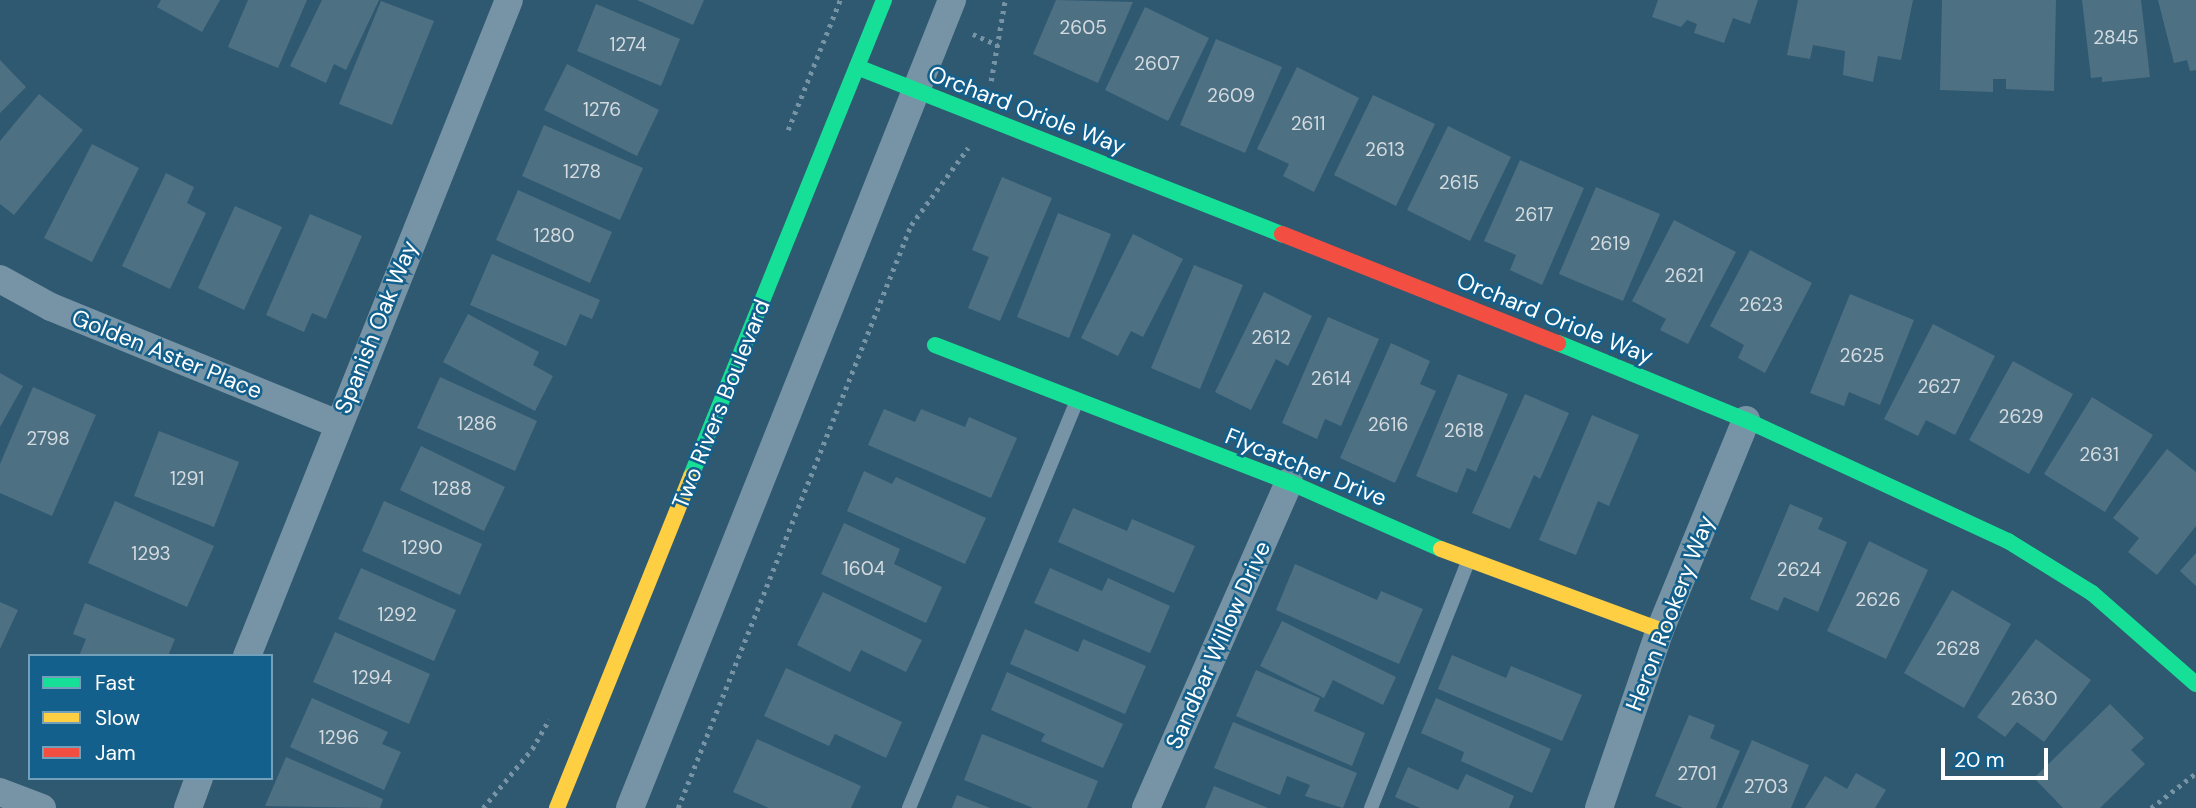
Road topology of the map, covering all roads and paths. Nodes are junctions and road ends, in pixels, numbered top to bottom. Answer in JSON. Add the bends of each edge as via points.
{"nodes":[{"id":1,"x":509,"y":0,"type":"edge"},
{"id":2,"x":840,"y":0,"type":"edge"},
{"id":3,"x":884,"y":0,"type":"edge"},
{"id":4,"x":952,"y":0,"type":"edge"},
{"id":5,"x":1006,"y":0,"type":"edge"},
{"id":6,"x":857,"y":67,"type":"junction"},
{"id":7,"x":916,"y":92,"type":"junction"},
{"id":8,"x":985,"y":118,"type":"junction"},
{"id":9,"x":783,"y":141,"type":"dead end"},
{"id":10,"x":0,"y":279,"type":"edge"},
{"id":11,"x":935,"y":345,"type":"dead end"},
{"id":12,"x":1077,"y":402,"type":"junction"},
{"id":13,"x":1746,"y":420,"type":"junction"},
{"id":14,"x":337,"y":424,"type":"junction"},
{"id":15,"x":1289,"y":482,"type":"junction"},
{"id":16,"x":1468,"y":561,"type":"junction"},
{"id":17,"x":1660,"y":631,"type":"junction"},
{"id":18,"x":248,"y":654,"type":"edge"},
{"id":19,"x":2196,"y":684,"type":"edge"},
{"id":20,"x":554,"y":708,"type":"dead end"},
{"id":21,"x":2196,"y":774,"type":"edge"},
{"id":22,"x":198,"y":780,"type":"edge"},
{"id":23,"x":0,"y":792,"type":"edge"},
{"id":24,"x":41,"y":808,"type":"edge"},
{"id":25,"x":188,"y":808,"type":"edge"},
{"id":26,"x":484,"y":808,"type":"edge"},
{"id":27,"x":557,"y":808,"type":"edge"},
{"id":28,"x":630,"y":808,"type":"edge"},
{"id":29,"x":678,"y":808,"type":"edge"},
{"id":30,"x":909,"y":808,"type":"edge"},
{"id":31,"x":1146,"y":808,"type":"edge"},
{"id":32,"x":1371,"y":808,"type":"edge"},
{"id":33,"x":1599,"y":808,"type":"edge"},
{"id":34,"x":2151,"y":808,"type":"edge"}],
"edges":[{"from":1,"to":14,"type":"street","name":"Spanish Oak Way"},
{"from":2,"to":9,"type":"path"},
{"from":3,"to":6,"type":"street","name":"Two Rivers Boulevard"},
{"from":4,"to":7,"type":"street"},
{"from":5,"to":8,"type":"path"},
{"from":6,"to":7,"type":"street","name":"Orchard Oriole Way"},
{"from":6,"to":27,"type":"street","name":"Two Rivers Boulevard"},
{"from":7,"to":8,"type":"street","name":"Orchard Oriole Way"},
{"from":7,"to":28,"type":"street"},
{"from":8,"to":13,"type":"street","name":"Orchard Oriole Way"},
{"from":8,"to":29,"type":"path","via":[[953,173],[911,225]]},
{"from":10,"to":14,"type":"street","name":"Golden Aster Place","via":[[51,307]]},
{"from":11,"to":12,"type":"street","name":"Flycatcher Drive"},
{"from":12,"to":15,"type":"street","name":"Flycatcher Drive"},
{"from":12,"to":30,"type":"lane"},
{"from":13,"to":17,"type":"street","name":"Heron Rookery Way"},
{"from":13,"to":19,"type":"street","name":"Orchard Oriole Way","via":[[2008,541],[2092,593]]},
{"from":14,"to":18,"type":"street","name":"Spanish Oak Way"},
{"from":15,"to":16,"type":"street","name":"Flycatcher Drive"},
{"from":15,"to":31,"type":"street","name":"Sandbar Willow Drive"},
{"from":16,"to":17,"type":"street","name":"Flycatcher Drive"},
{"from":16,"to":32,"type":"lane"},
{"from":17,"to":33,"type":"street","name":"Heron Rookery Way"},
{"from":20,"to":26,"type":"path","via":[[532,749]]},
{"from":21,"to":34,"type":"path"},
{"from":22,"to":25,"type":"street"},
{"from":23,"to":24,"type":"street"}]}
